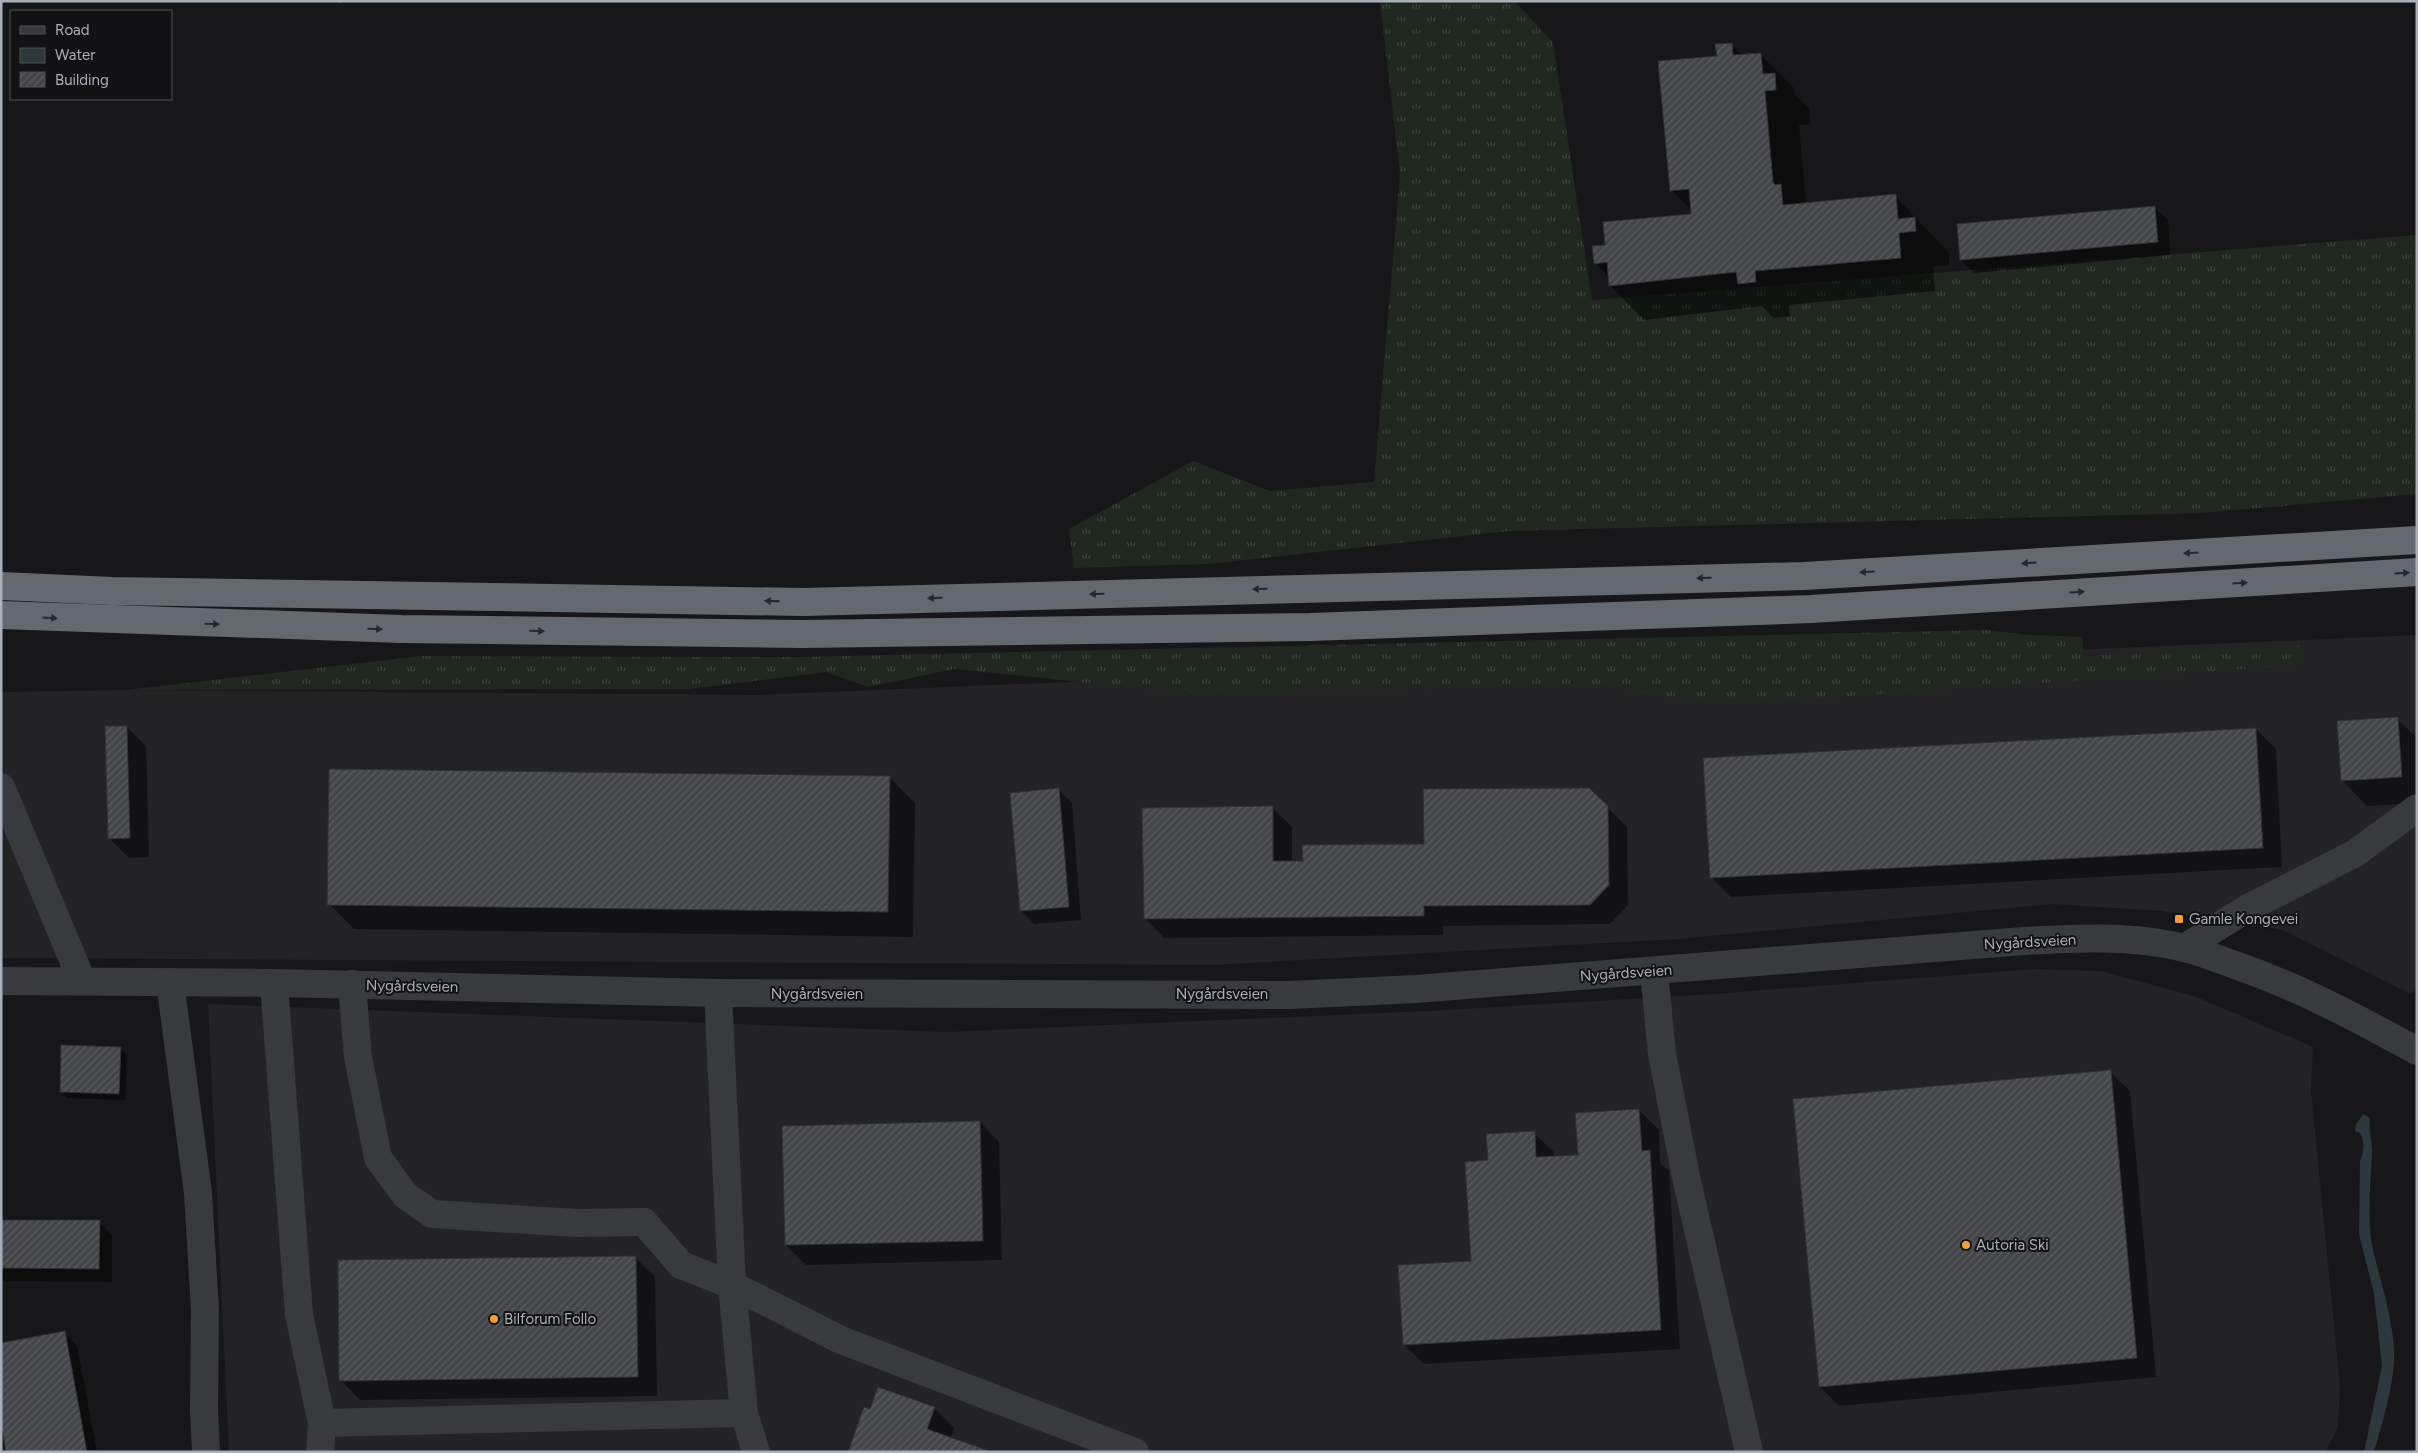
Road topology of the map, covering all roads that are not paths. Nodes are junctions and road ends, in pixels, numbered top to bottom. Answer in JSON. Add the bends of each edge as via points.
{"nodes":[{"id":1,"x":2417,"y":525,"type":"edge"},
{"id":2,"x":2417,"y":540,"type":"edge"},
{"id":3,"x":2240,"y":550,"type":"junction"},
{"id":4,"x":2417,"y":572,"type":"edge"},
{"id":5,"x":1,"y":586,"type":"edge"},
{"id":6,"x":1,"y":615,"type":"edge"},
{"id":7,"x":1,"y":786,"type":"edge"},
{"id":8,"x":2417,"y":808,"type":"edge"},
{"id":9,"x":2184,"y":948,"type":"junction"},
{"id":10,"x":1654,"y":971,"type":"junction"},
{"id":11,"x":82,"y":981,"type":"junction"},
{"id":12,"x":1,"y":982,"type":"edge"},
{"id":13,"x":170,"y":982,"type":"junction"},
{"id":14,"x":274,"y":983,"type":"junction"},
{"id":15,"x":352,"y":984,"type":"junction"},
{"id":16,"x":718,"y":994,"type":"junction"},
{"id":17,"x":2417,"y":1051,"type":"edge"},
{"id":18,"x":732,"y":1285,"type":"junction"},
{"id":19,"x":744,"y":1413,"type":"junction"},
{"id":20,"x":322,"y":1423,"type":"junction"},
{"id":21,"x":206,"y":1452,"type":"edge"},
{"id":22,"x":320,"y":1452,"type":"edge"},
{"id":23,"x":756,"y":1452,"type":"edge"},
{"id":24,"x":1135,"y":1452,"type":"edge"},
{"id":25,"x":1749,"y":1452,"type":"edge"}],
"edges":[{"from":1,"to":3,"type":"highway"},
{"from":2,"to":3,"type":"highway"},
{"from":3,"to":5,"type":"highway","one_way":true,"via":[[1804,576],[803,602],[112,591]]},
{"from":6,"to":4,"type":"highway","one_way":true,"via":[[401,630],[792,634],[1311,627],[1811,609]]},
{"from":7,"to":11,"type":"street"},
{"from":8,"to":9,"type":"street","via":[[2354,854],[2248,908]]},
{"from":9,"to":10,"type":"street","name":"Nygårdsveien","via":[[2148,942],[2063,939]]},
{"from":9,"to":17,"type":"street","name":"Nygårdsveien","via":[[2276,979],[2343,1010]]},
{"from":10,"to":16,"type":"street","name":"Nygårdsveien","via":[[1290,995]]},
{"from":10,"to":25,"type":"street","via":[[1662,1054],[1686,1177]]},
{"from":11,"to":12,"type":"street","name":"Nygårdsveien"},
{"from":11,"to":13,"type":"street","name":"Nygårdsveien"},
{"from":13,"to":14,"type":"street","name":"Nygårdsveien"},
{"from":13,"to":21,"type":"street","via":[[198,1193],[205,1310]]},
{"from":14,"to":15,"type":"street","name":"Nygårdsveien"},
{"from":14,"to":20,"type":"street","via":[[299,1315]]},
{"from":15,"to":16,"type":"street","name":"Nygårdsveien"},
{"from":15,"to":18,"type":"street","via":[[358,1057],[378,1158],[405,1195],[432,1214],[576,1223],[644,1222],[681,1265]]},
{"from":16,"to":18,"type":"street"},
{"from":18,"to":19,"type":"street"},
{"from":18,"to":24,"type":"street","via":[[841,1340]]},
{"from":19,"to":20,"type":"street"},
{"from":19,"to":23,"type":"street"},
{"from":20,"to":22,"type":"street"}]}
